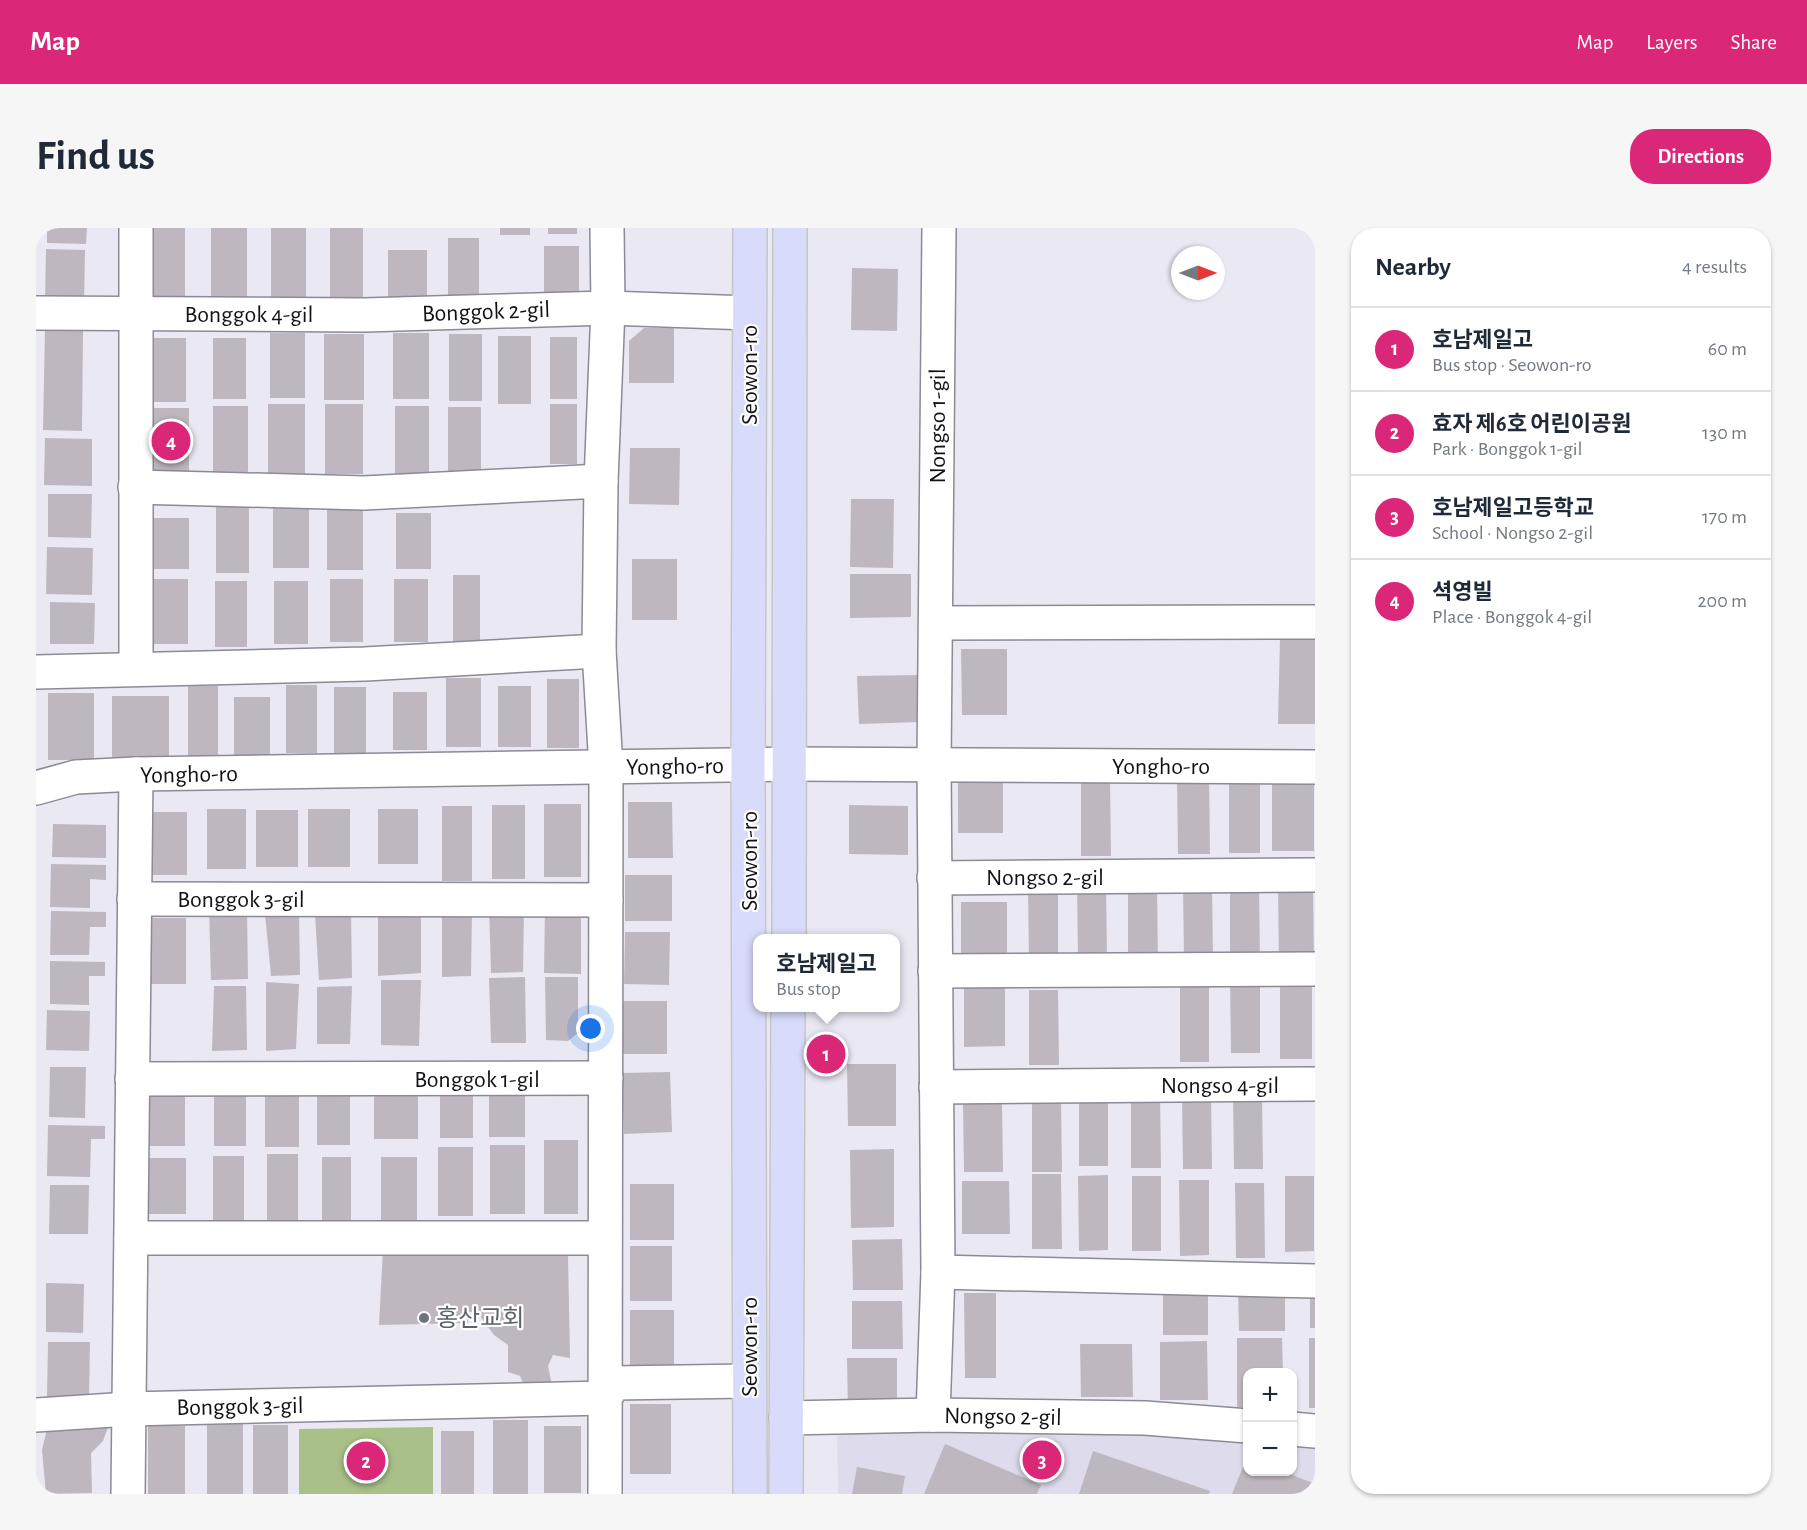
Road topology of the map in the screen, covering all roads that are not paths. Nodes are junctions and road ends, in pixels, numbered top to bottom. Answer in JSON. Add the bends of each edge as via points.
{"nodes":[{"id":1,"x":136,"y":228,"type":"edge"},
{"id":2,"x":607,"y":228,"type":"edge"},
{"id":3,"x":750,"y":228,"type":"edge"},
{"id":4,"x":790,"y":228,"type":"edge"},
{"id":5,"x":939,"y":228,"type":"edge"},
{"id":6,"x":608,"y":308,"type":"junction"},
{"id":7,"x":36,"y":313,"type":"edge"},
{"id":8,"x":749,"y":313,"type":"junction"},
{"id":9,"x":134,"y":314,"type":"junction"},
{"id":10,"x":364,"y":315,"type":"joint"},
{"id":11,"x":601,"y":481,"type":"junction"},
{"id":12,"x":135,"y":487,"type":"junction"},
{"id":13,"x":1315,"y":622,"type":"edge"},
{"id":14,"x":936,"y":623,"type":"junction"},
{"id":15,"x":599,"y":651,"type":"junction"},
{"id":16,"x":136,"y":669,"type":"junction"},
{"id":17,"x":36,"y":672,"type":"edge"},
{"id":18,"x":790,"y":764,"type":"junction"},
{"id":19,"x":748,"y":765,"type":"junction"},
{"id":20,"x":934,"y":765,"type":"junction"},
{"id":21,"x":606,"y":767,"type":"junction"},
{"id":22,"x":1315,"y":767,"type":"edge"},
{"id":23,"x":136,"y":774,"type":"junction"},
{"id":24,"x":36,"y":788,"type":"edge"},
{"id":25,"x":1315,"y":875,"type":"edge"},
{"id":26,"x":934,"y":878,"type":"junction"},
{"id":27,"x":134,"y":899,"type":"junction"},
{"id":28,"x":606,"y":900,"type":"junction"},
{"id":29,"x":789,"y":934,"type":"edge"},
{"id":30,"x":1315,"y":969,"type":"edge"},
{"id":31,"x":935,"y":971,"type":"junction"},
{"id":32,"x":788,"y":1012,"type":"edge"},
{"id":33,"x":606,"y":1078,"type":"junction"},
{"id":34,"x":132,"y":1079,"type":"junction"},
{"id":35,"x":1315,"y":1084,"type":"edge"},
{"id":36,"x":936,"y":1087,"type":"junction"},
{"id":37,"x":131,"y":1238,"type":"junction"},
{"id":38,"x":605,"y":1238,"type":"junction"},
{"id":39,"x":938,"y":1272,"type":"junction"},
{"id":40,"x":1315,"y":1281,"type":"edge"},
{"id":41,"x":749,"y":1381,"type":"junction"},
{"id":42,"x":605,"y":1398,"type":"junction"},
{"id":43,"x":129,"y":1409,"type":"junction"},
{"id":44,"x":36,"y":1415,"type":"edge"},
{"id":45,"x":933,"y":1415,"type":"junction"},
{"id":46,"x":786,"y":1418,"type":"junction"},
{"id":47,"x":1243,"y":1426,"type":"edge"},
{"id":48,"x":1297,"y":1429,"type":"edge"},
{"id":49,"x":1315,"y":1431,"type":"edge"},
{"id":50,"x":128,"y":1494,"type":"edge"},
{"id":51,"x":605,"y":1494,"type":"edge"},
{"id":52,"x":750,"y":1494,"type":"edge"},
{"id":53,"x":786,"y":1494,"type":"edge"}],
"edges":[{"from":1,"to":9,"type":"street"},
{"from":2,"to":6,"type":"street"},
{"from":3,"to":8,"type":"main road","name":"Seowon-ro"},
{"from":4,"to":18,"type":"main road","name":"Seowon-ro"},
{"from":5,"to":14,"type":"street","name":"Nongso 1-gil"},
{"from":6,"to":8,"type":"street","name":"Bonggok 2-gil"},
{"from":6,"to":10,"type":"street","name":"Bonggok 2-gil"},
{"from":6,"to":11,"type":"street"},
{"from":7,"to":9,"type":"street","name":"Bonggok 4-gil"},
{"from":8,"to":19,"type":"main road","name":"Seowon-ro"},
{"from":9,"to":10,"type":"street","name":"Bonggok 4-gil"},
{"from":9,"to":12,"type":"street"},
{"from":11,"to":12,"type":"street","via":[[364,493]]},
{"from":11,"to":15,"type":"street"},
{"from":12,"to":16,"type":"street"},
{"from":13,"to":14,"type":"street"},
{"from":14,"to":20,"type":"street","name":"Nongso 1-gil"},
{"from":15,"to":16,"type":"street","via":[[365,664]]},
{"from":15,"to":21,"type":"street"},
{"from":16,"to":17,"type":"street"},
{"from":18,"to":19,"type":"street","name":"Yongho-ro"},
{"from":18,"to":20,"type":"street","name":"Yongho-ro"},
{"from":18,"to":29,"type":"main road","name":"Seowon-ro"},
{"from":19,"to":21,"type":"street","name":"Yongho-ro"},
{"from":19,"to":41,"type":"main road","name":"Seowon-ro"},
{"from":20,"to":22,"type":"street","name":"Yongho-ro"},
{"from":20,"to":26,"type":"street","name":"Nongso 2-gil"},
{"from":21,"to":23,"type":"street","name":"Yongho-ro"},
{"from":21,"to":28,"type":"street"},
{"from":23,"to":24,"type":"street","name":"Yongho-ro","via":[[76,777]]},
{"from":23,"to":27,"type":"street"},
{"from":25,"to":26,"type":"street","name":"Nongso 2-gil"},
{"from":26,"to":31,"type":"street","name":"Nongso 2-gil"},
{"from":27,"to":28,"type":"street","name":"Bonggok 3-gil"},
{"from":27,"to":34,"type":"street"},
{"from":28,"to":33,"type":"street"},
{"from":30,"to":31,"type":"street"},
{"from":31,"to":36,"type":"street","name":"Nongso 2-gil"},
{"from":32,"to":46,"type":"main road","name":"Seowon-ro"},
{"from":33,"to":34,"type":"street","name":"Bonggok 1-gil"},
{"from":33,"to":38,"type":"street"},
{"from":34,"to":37,"type":"street"},
{"from":35,"to":36,"type":"street","name":"Nongso 4-gil"},
{"from":36,"to":39,"type":"street","name":"Nongso 2-gil"},
{"from":37,"to":38,"type":"street"},
{"from":37,"to":43,"type":"street"},
{"from":38,"to":42,"type":"street"},
{"from":39,"to":40,"type":"street"},
{"from":39,"to":45,"type":"street","name":"Nongso 2-gil"},
{"from":41,"to":42,"type":"street","via":[[614,1383]]},
{"from":41,"to":52,"type":"main road","name":"Seowon-ro"},
{"from":42,"to":43,"type":"street","name":"Bonggok 3-gil"},
{"from":42,"to":51,"type":"street"},
{"from":43,"to":44,"type":"street","name":"Bonggok 3-gil"},
{"from":43,"to":50,"type":"street"},
{"from":45,"to":46,"type":"street"},
{"from":45,"to":47,"type":"street","name":"Nongso 2-gil","via":[[1145,1418]]},
{"from":46,"to":53,"type":"main road","name":"Seowon-ro"},
{"from":48,"to":49,"type":"street"}]}
